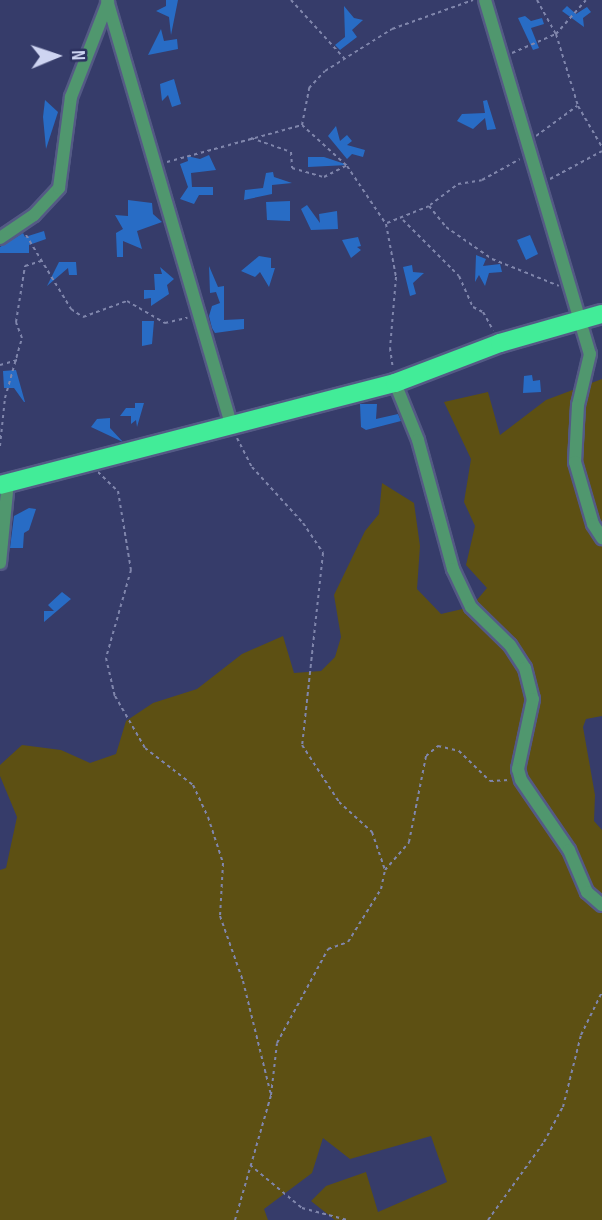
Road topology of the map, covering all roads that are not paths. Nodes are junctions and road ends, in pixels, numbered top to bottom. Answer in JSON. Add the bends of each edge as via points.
{"nodes":[{"id":1,"x":485,"y":0,"type":"edge"},
{"id":2,"x":108,"y":1,"type":"edge"},
{"id":3,"x":0,"y":238,"type":"edge"},
{"id":4,"x":602,"y":314,"type":"edge"},
{"id":5,"x":582,"y":321,"type":"junction"},
{"id":6,"x":395,"y":383,"type":"junction"},
{"id":7,"x":230,"y":424,"type":"junction"},
{"id":8,"x":4,"y":483,"type":"edge"},
{"id":9,"x":602,"y":538,"type":"edge"},
{"id":10,"x":0,"y":563,"type":"edge"},
{"id":11,"x":602,"y":905,"type":"edge"}],
"edges":[{"from":1,"to":5,"type":"street"},
{"from":2,"to":3,"type":"street","via":[[71,97],[59,188]]},
{"from":2,"to":7,"type":"street"},
{"from":4,"to":5,"type":"main road"},
{"from":5,"to":6,"type":"main road","via":[[500,343]]},
{"from":5,"to":9,"type":"street","via":[[590,354],[578,405],[575,462],[593,524]]},
{"from":6,"to":7,"type":"main road"},
{"from":6,"to":11,"type":"street","via":[[418,440],[453,569],[471,607],[510,645],[525,668],[534,699],[518,769],[521,780],[569,850],[587,892]]},
{"from":7,"to":8,"type":"main road"},
{"from":8,"to":10,"type":"street"}]}
